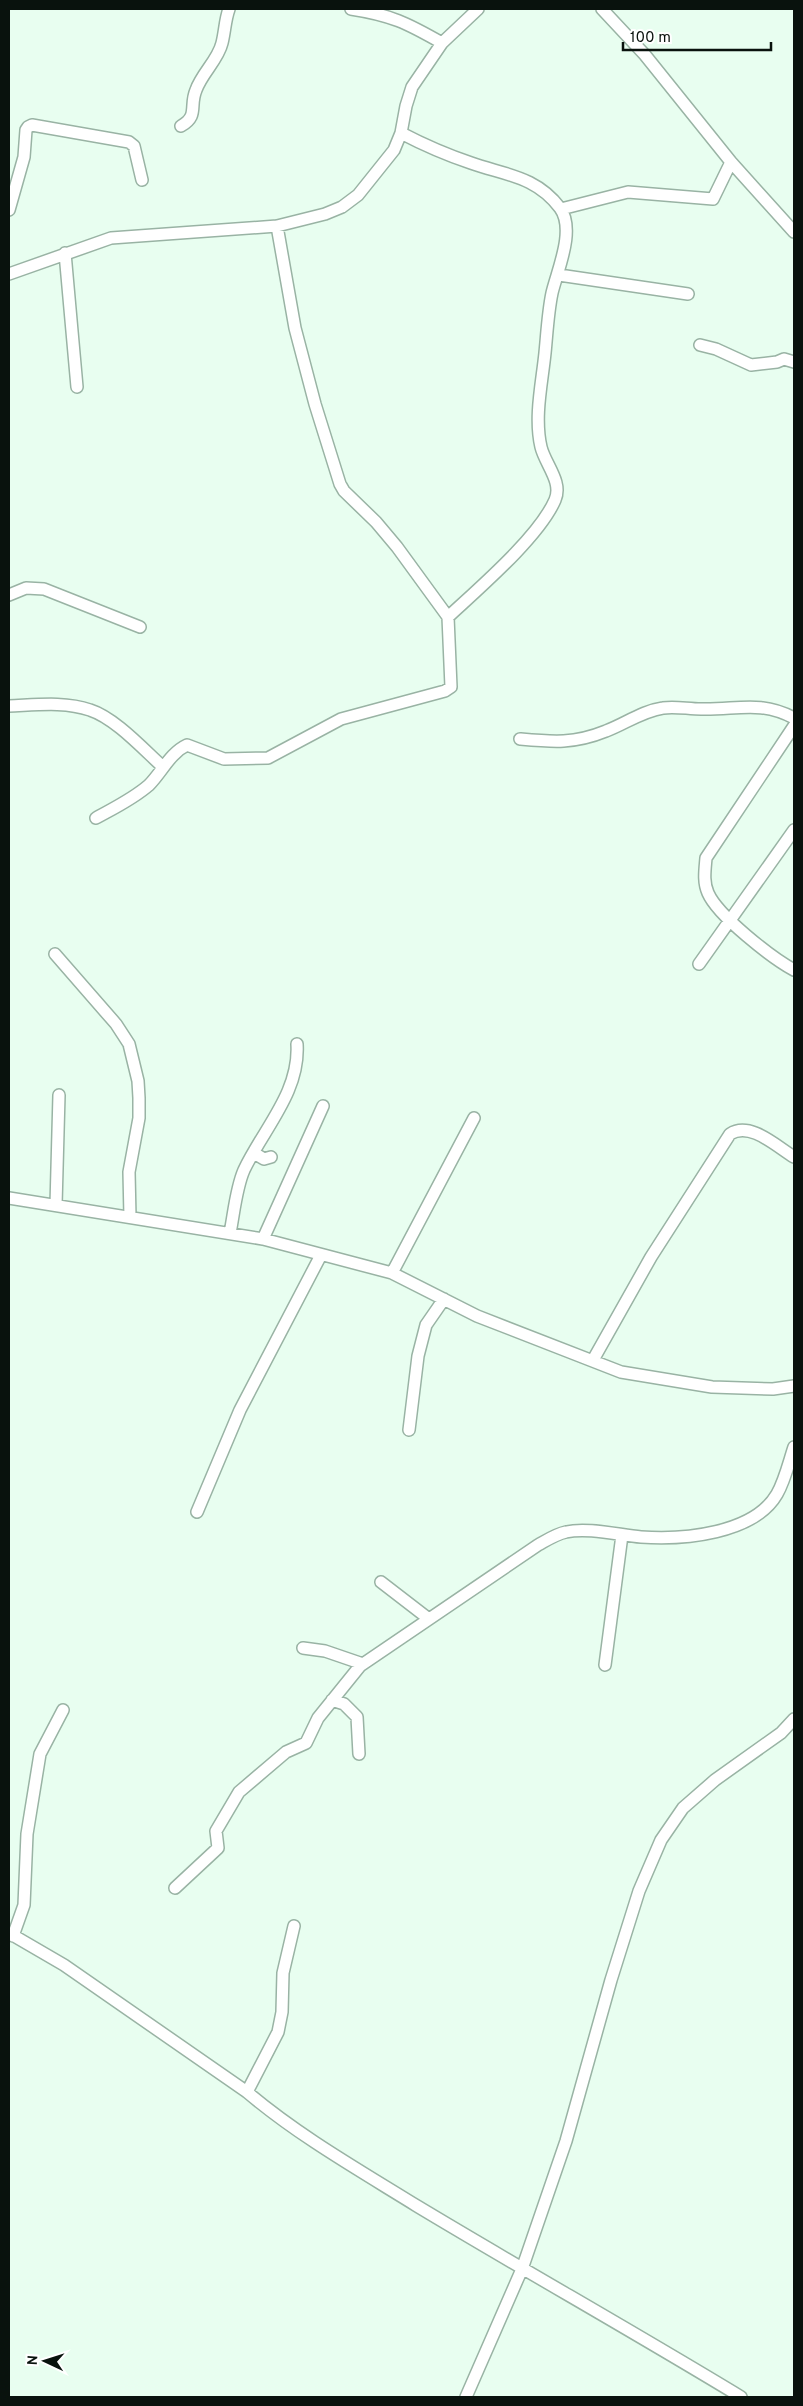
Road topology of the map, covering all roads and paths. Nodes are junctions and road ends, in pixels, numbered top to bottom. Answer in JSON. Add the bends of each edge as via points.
{"nodes":[{"id":1,"x":229,"y":9,"type":"edge"},
{"id":2,"x":351,"y":9,"type":"edge"},
{"id":3,"x":478,"y":9,"type":"edge"},
{"id":4,"x":602,"y":9,"type":"edge"},
{"id":5,"x":442,"y":42,"type":"junction"},
{"id":6,"x":181,"y":126,"type":"dead end"},
{"id":7,"x":401,"y":133,"type":"junction"},
{"id":8,"x":731,"y":162,"type":"junction"},
{"id":9,"x":142,"y":180,"type":"dead end"},
{"id":10,"x":561,"y":209,"type":"junction"},
{"id":11,"x":9,"y":210,"type":"edge"},
{"id":12,"x":277,"y":226,"type":"junction"},
{"id":13,"x":794,"y":232,"type":"edge"},
{"id":14,"x":65,"y":254,"type":"junction"},
{"id":15,"x":9,"y":274,"type":"edge"},
{"id":16,"x":558,"y":275,"type":"junction"},
{"id":17,"x":688,"y":294,"type":"dead end"},
{"id":18,"x":700,"y":345,"type":"dead end"},
{"id":19,"x":794,"y":362,"type":"edge"},
{"id":20,"x":77,"y":387,"type":"dead end"},
{"id":21,"x":9,"y":595,"type":"edge"},
{"id":22,"x":448,"y":617,"type":"junction"},
{"id":23,"x":140,"y":627,"type":"dead end"},
{"id":24,"x":9,"y":706,"type":"edge"},
{"id":25,"x":794,"y":718,"type":"edge"},
{"id":26,"x":794,"y":726,"type":"edge"},
{"id":27,"x":520,"y":739,"type":"dead end"},
{"id":28,"x":163,"y":767,"type":"junction"},
{"id":29,"x":96,"y":818,"type":"dead end"},
{"id":30,"x":794,"y":830,"type":"edge"},
{"id":31,"x":731,"y":920,"type":"junction"},
{"id":32,"x":55,"y":954,"type":"dead end"},
{"id":33,"x":699,"y":964,"type":"dead end"},
{"id":34,"x":794,"y":970,"type":"edge"},
{"id":35,"x":297,"y":1044,"type":"dead end"},
{"id":36,"x":59,"y":1095,"type":"dead end"},
{"id":37,"x":323,"y":1106,"type":"dead end"},
{"id":38,"x":474,"y":1118,"type":"dead end"},
{"id":39,"x":254,"y":1153,"type":"junction"},
{"id":40,"x":271,"y":1157,"type":"dead end"},
{"id":41,"x":794,"y":1157,"type":"edge"},
{"id":42,"x":9,"y":1198,"type":"edge"},
{"id":43,"x":56,"y":1205,"type":"junction"},
{"id":44,"x":130,"y":1217,"type":"junction"},
{"id":45,"x":230,"y":1233,"type":"junction"},
{"id":46,"x":263,"y":1239,"type":"junction"},
{"id":47,"x":321,"y":1255,"type":"junction"},
{"id":48,"x":392,"y":1273,"type":"junction"},
{"id":49,"x":444,"y":1299,"type":"junction"},
{"id":50,"x":593,"y":1360,"type":"junction"},
{"id":51,"x":794,"y":1386,"type":"edge"},
{"id":52,"x":409,"y":1430,"type":"dead end"},
{"id":53,"x":794,"y":1447,"type":"edge"},
{"id":54,"x":196,"y":1512,"type":"dead end"},
{"id":55,"x":622,"y":1535,"type":"junction"},
{"id":56,"x":381,"y":1582,"type":"dead end"},
{"id":57,"x":429,"y":1619,"type":"junction"},
{"id":58,"x":303,"y":1648,"type":"dead end"},
{"id":59,"x":363,"y":1664,"type":"junction"},
{"id":60,"x":605,"y":1665,"type":"dead end"},
{"id":61,"x":332,"y":1700,"type":"junction"},
{"id":62,"x":63,"y":1710,"type":"dead end"},
{"id":63,"x":794,"y":1719,"type":"edge"},
{"id":64,"x":359,"y":1754,"type":"dead end"},
{"id":65,"x":175,"y":1888,"type":"dead end"},
{"id":66,"x":294,"y":1926,"type":"dead end"},
{"id":67,"x":11,"y":1934,"type":"edge"},
{"id":68,"x":247,"y":2092,"type":"junction"},
{"id":69,"x":522,"y":2269,"type":"junction"},
{"id":70,"x":466,"y":2397,"type":"edge"},
{"id":71,"x":741,"y":2397,"type":"edge"}],
"edges":[{"from":1,"to":6,"type":"street","via":[[219,50],[194,95],[192,117]]},
{"from":2,"to":5,"type":"street","via":[[404,21]]},
{"from":3,"to":5,"type":"street"},
{"from":4,"to":8,"type":"street","via":[[675,90]]},
{"from":5,"to":7,"type":"street","via":[[412,87]]},
{"from":7,"to":10,"type":"street","via":[[441,153],[526,179]]},
{"from":7,"to":12,"type":"street","via":[[394,150],[377,173],[350,201],[325,214]]},
{"from":8,"to":10,"type":"street","via":[[713,199],[628,192]]},
{"from":8,"to":13,"type":"street"},
{"from":9,"to":11,"type":"street","via":[[134,146],[129,142],[32,125],[26,130],[24,157]]},
{"from":10,"to":16,"type":"street","via":[[566,235]]},
{"from":12,"to":14,"type":"street","via":[[111,238]]},
{"from":12,"to":22,"type":"street","via":[[295,328],[340,484],[397,547]]},
{"from":14,"to":15,"type":"street"},
{"from":14,"to":20,"type":"street"},
{"from":16,"to":17,"type":"street"},
{"from":16,"to":22,"type":"street","via":[[549,312],[539,426],[541,450],[558,494],[547,515],[528,538]]},
{"from":18,"to":19,"type":"street","via":[[751,365],[784,359]]},
{"from":21,"to":23,"type":"street","via":[[26,588],[44,588]]},
{"from":22,"to":28,"type":"street","via":[[452,684],[445,691],[341,719],[268,758],[224,759],[187,746]]},
{"from":24,"to":28,"type":"street","via":[[74,706],[92,710],[118,727]]},
{"from":25,"to":27,"type":"street","via":[[764,707],[662,708],[576,741],[558,743]]},
{"from":26,"to":31,"type":"street","via":[[706,858],[704,871],[708,892]]},
{"from":28,"to":29,"type":"street","via":[[139,794]]},
{"from":30,"to":31,"type":"street"},
{"from":31,"to":33,"type":"street"},
{"from":31,"to":34,"type":"street","via":[[776,960]]},
{"from":32,"to":44,"type":"street","via":[[116,1024],[130,1050],[138,1081],[139,1112],[129,1172]]},
{"from":35,"to":39,"type":"street","via":[[298,1059],[292,1085]]},
{"from":36,"to":43,"type":"street"},
{"from":37,"to":46,"type":"street"},
{"from":38,"to":48,"type":"street"},
{"from":39,"to":40,"type":"street","via":[[264,1159]]},
{"from":39,"to":45,"type":"street","via":[[244,1171]]},
{"from":41,"to":50,"type":"street","via":[[751,1131],[743,1129],[730,1134],[652,1257]]},
{"from":42,"to":43,"type":"street"},
{"from":43,"to":44,"type":"street"},
{"from":44,"to":45,"type":"street"},
{"from":45,"to":46,"type":"street"},
{"from":46,"to":47,"type":"street"},
{"from":47,"to":48,"type":"street"},
{"from":47,"to":54,"type":"street","via":[[240,1410]]},
{"from":48,"to":49,"type":"street"},
{"from":49,"to":50,"type":"street","via":[[477,1316]]},
{"from":49,"to":52,"type":"street","via":[[426,1325],[418,1356]]},
{"from":50,"to":51,"type":"street","via":[[621,1372],[712,1387],[773,1389]]},
{"from":53,"to":55,"type":"street","via":[[777,1493],[766,1508],[754,1516],[722,1530],[683,1537]]},
{"from":55,"to":57,"type":"street","via":[[576,1531],[558,1534],[538,1544]]},
{"from":55,"to":60,"type":"street"},
{"from":56,"to":57,"type":"street"},
{"from":57,"to":59,"type":"street"},
{"from":58,"to":59,"type":"street","via":[[325,1651]]},
{"from":59,"to":61,"type":"street"},
{"from":61,"to":64,"type":"street","via":[[344,1704],[357,1717]]},
{"from":61,"to":65,"type":"street","via":[[318,1718],[306,1743],[286,1752],[239,1792],[216,1831],[218,1848]]},
{"from":62,"to":67,"type":"street","via":[[40,1754],[27,1834],[24,1905]]},
{"from":63,"to":69,"type":"street","via":[[781,1733],[715,1780],[683,1808],[661,1840],[639,1891],[566,2141]]},
{"from":66,"to":68,"type":"street","via":[[283,1973],[278,2032]]},
{"from":67,"to":68,"type":"street","via":[[64,1965]]},
{"from":68,"to":69,"type":"street","via":[[271,2113],[342,2160]]},
{"from":69,"to":70,"type":"street"},
{"from":69,"to":71,"type":"street"}]}
